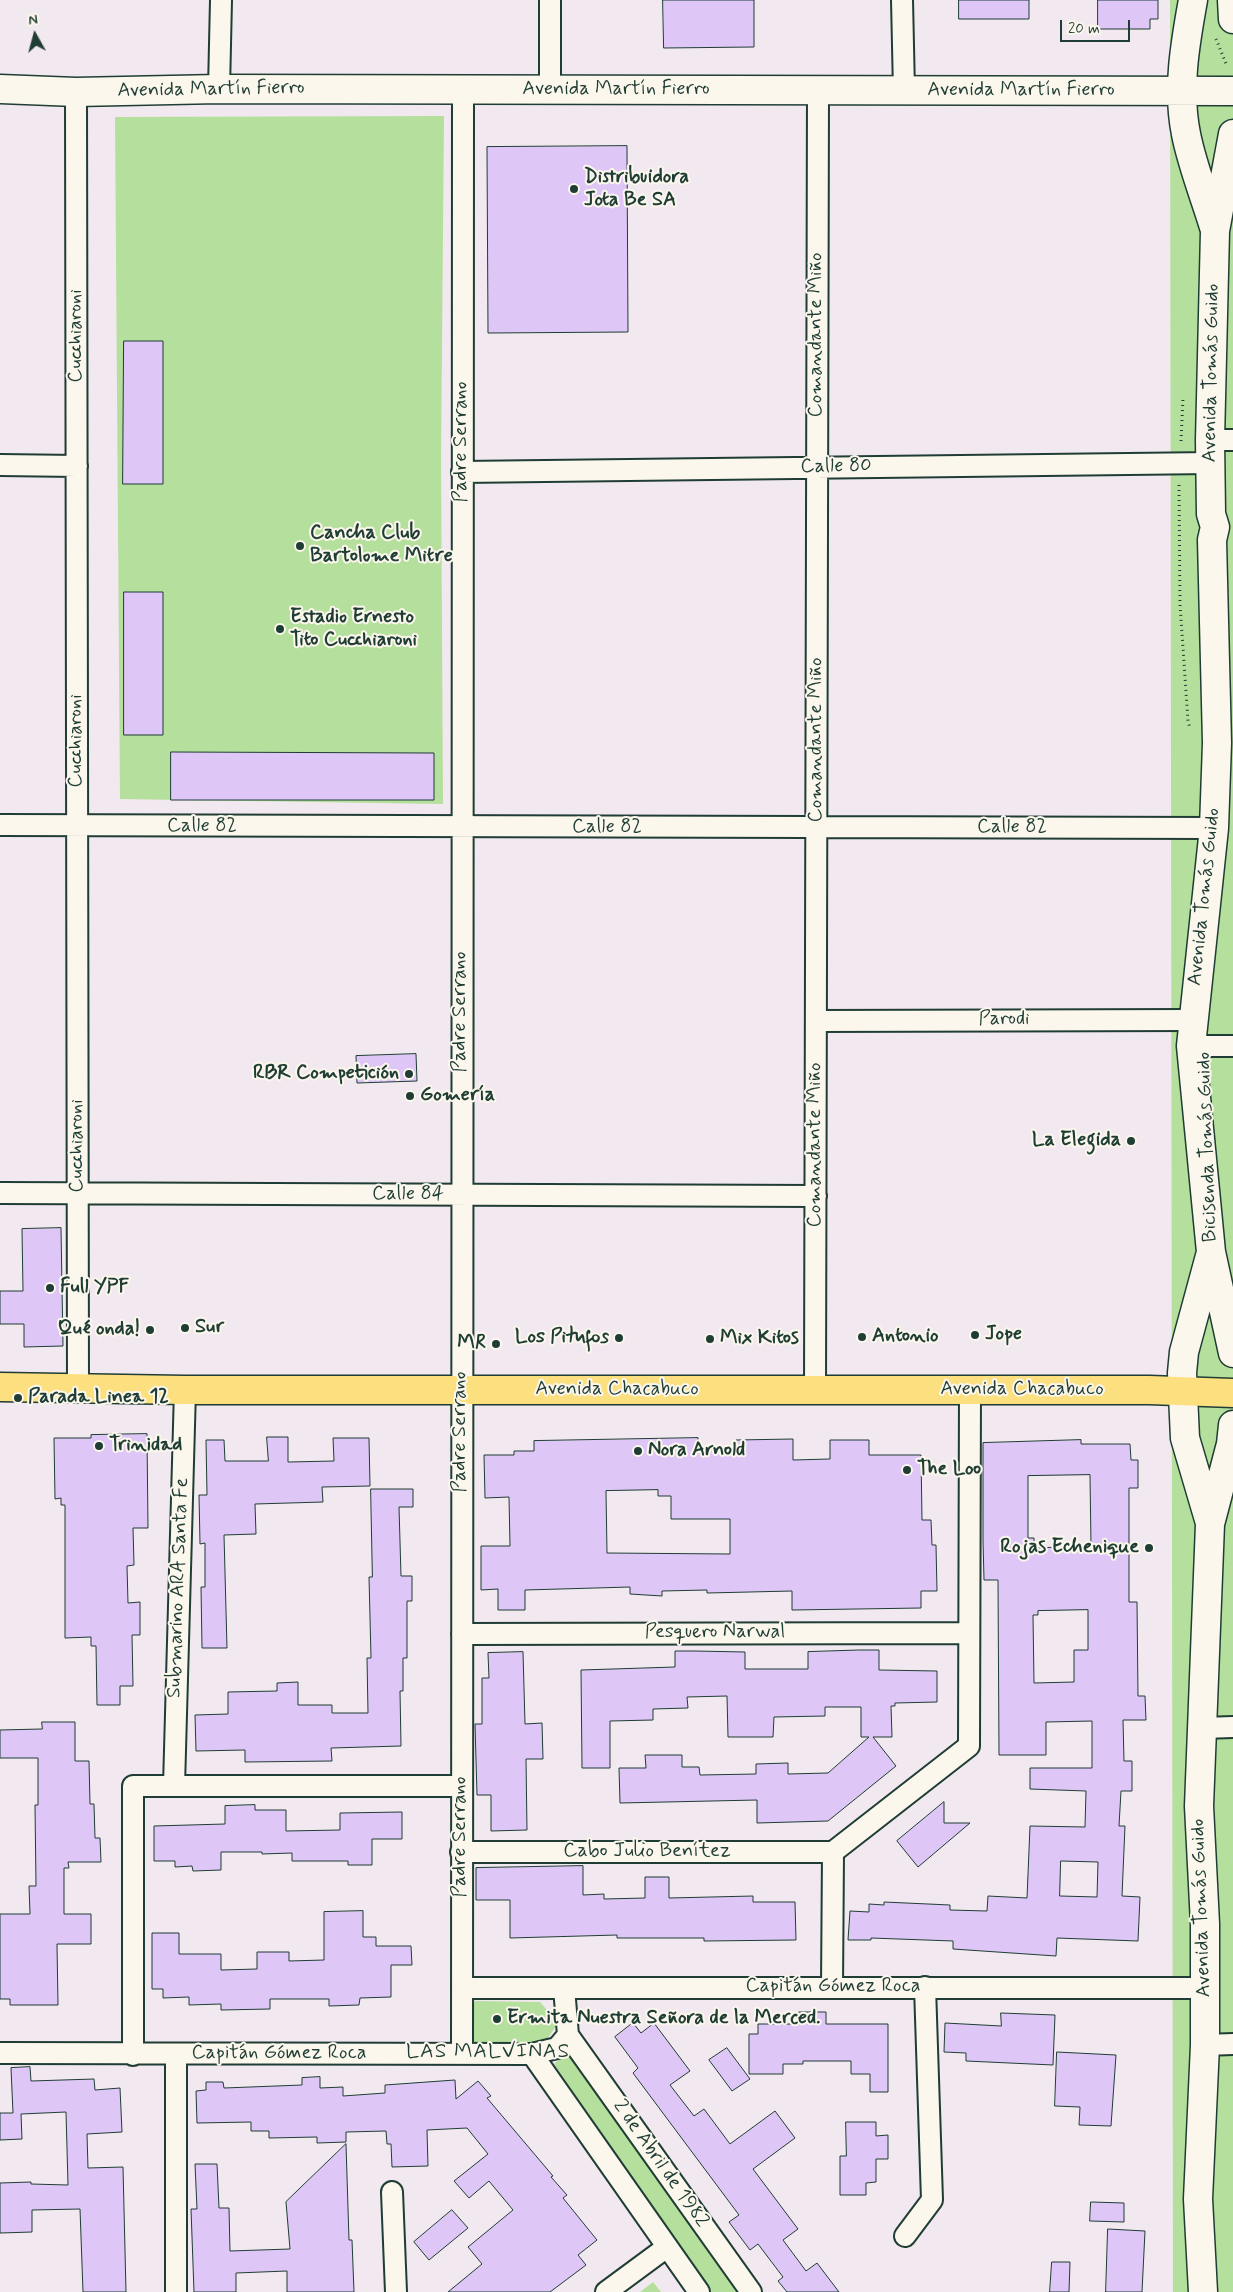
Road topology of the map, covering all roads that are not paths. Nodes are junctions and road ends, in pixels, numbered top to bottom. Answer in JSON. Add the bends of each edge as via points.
{"nodes":[{"id":1,"x":221,"y":0,"type":"edge"},
{"id":2,"x":550,"y":0,"type":"edge"},
{"id":3,"x":902,"y":0,"type":"edge"},
{"id":4,"x":1193,"y":0,"type":"edge"},
{"id":5,"x":1232,"y":0,"type":"edge"},
{"id":6,"x":1224,"y":28,"type":"edge"},
{"id":7,"x":1231,"y":83,"type":"edge"},
{"id":8,"x":0,"y":89,"type":"edge"},
{"id":9,"x":219,"y":89,"type":"junction"},
{"id":10,"x":463,"y":89,"type":"junction"},
{"id":11,"x":550,"y":90,"type":"junction"},
{"id":12,"x":818,"y":90,"type":"junction"},
{"id":13,"x":904,"y":90,"type":"junction"},
{"id":14,"x":1182,"y":91,"type":"junction"},
{"id":15,"x":76,"y":92,"type":"junction"},
{"id":16,"x":1233,"y":134,"type":"edge"},
{"id":17,"x":1215,"y":231,"type":"junction"},
{"id":18,"x":1218,"y":447,"type":"edge"},
{"id":19,"x":0,"y":465,"type":"edge"},
{"id":20,"x":77,"y":466,"type":"junction"},
{"id":21,"x":817,"y":467,"type":"junction"},
{"id":22,"x":462,"y":472,"type":"junction"},
{"id":23,"x":0,"y":826,"type":"edge"},
{"id":24,"x":78,"y":827,"type":"junction"},
{"id":25,"x":462,"y":828,"type":"junction"},
{"id":26,"x":816,"y":828,"type":"junction"},
{"id":27,"x":1214,"y":828,"type":"junction"},
{"id":28,"x":816,"y":1021,"type":"junction"},
{"id":29,"x":1192,"y":1033,"type":"junction"},
{"id":30,"x":1233,"y":1046,"type":"edge"},
{"id":31,"x":0,"y":1193,"type":"edge"},
{"id":32,"x":78,"y":1194,"type":"junction"},
{"id":33,"x":461,"y":1195,"type":"junction"},
{"id":34,"x":816,"y":1196,"type":"junction"},
{"id":35,"x":1211,"y":1252,"type":"junction"},
{"id":36,"x":1233,"y":1353,"type":"edge"},
{"id":37,"x":0,"y":1387,"type":"edge"},
{"id":38,"x":78,"y":1389,"type":"junction"},
{"id":39,"x":461,"y":1389,"type":"junction"},
{"id":40,"x":185,"y":1390,"type":"junction"},
{"id":41,"x":970,"y":1390,"type":"junction"},
{"id":42,"x":815,"y":1391,"type":"junction"},
{"id":43,"x":1182,"y":1391,"type":"junction"},
{"id":44,"x":1233,"y":1393,"type":"edge"},
{"id":45,"x":1233,"y":1425,"type":"edge"},
{"id":46,"x":1210,"y":1524,"type":"junction"},
{"id":47,"x":969,"y":1633,"type":"junction"},
{"id":48,"x":462,"y":1634,"type":"junction"},
{"id":49,"x":1233,"y":1727,"type":"edge"},
{"id":50,"x":1202,"y":1728,"type":"junction"},
{"id":51,"x":174,"y":1786,"type":"junction"},
{"id":52,"x":461,"y":1786,"type":"junction"},
{"id":53,"x":462,"y":1852,"type":"junction"},
{"id":54,"x":834,"y":1852,"type":"junction"},
{"id":55,"x":832,"y":1987,"type":"junction"},
{"id":56,"x":925,"y":1987,"type":"junction"},
{"id":57,"x":462,"y":1988,"type":"junction"},
{"id":58,"x":564,"y":1988,"type":"junction"},
{"id":59,"x":1204,"y":1988,"type":"junction"},
{"id":60,"x":562,"y":2042,"type":"junction"},
{"id":61,"x":1233,"y":2044,"type":"edge"},
{"id":62,"x":1205,"y":2045,"type":"junction"},
{"id":63,"x":0,"y":2053,"type":"edge"},
{"id":64,"x":176,"y":2054,"type":"junction"},
{"id":65,"x":462,"y":2054,"type":"junction"},
{"id":66,"x":532,"y":2054,"type":"junction"},
{"id":67,"x":133,"y":2055,"type":"junction"},
{"id":68,"x":392,"y":2192,"type":"dead end"},
{"id":69,"x":905,"y":2236,"type":"dead end"},
{"id":70,"x":667,"y":2247,"type":"junction"},
{"id":71,"x":176,"y":2292,"type":"edge"},
{"id":72,"x":396,"y":2292,"type":"edge"},
{"id":73,"x":606,"y":2292,"type":"edge"},
{"id":74,"x":699,"y":2292,"type":"edge"},
{"id":75,"x":751,"y":2292,"type":"edge"},
{"id":76,"x":1203,"y":2292,"type":"edge"}],
"edges":[{"from":1,"to":9,"type":"street"},
{"from":2,"to":11,"type":"street"},
{"from":3,"to":13,"type":"street"},
{"from":4,"to":14,"type":"main road","name":"Avenida Tomás Guido","via":[[1184,49]]},
{"from":5,"to":6,"type":"main road"},
{"from":7,"to":14,"type":"main road","name":"Avenida Martín Fierro"},
{"from":8,"to":15,"type":"main road","name":"Avenida Martín Fierro"},
{"from":9,"to":10,"type":"main road","name":"Avenida Martín Fierro"},
{"from":9,"to":15,"type":"main road","name":"Avenida Martín Fierro"},
{"from":10,"to":11,"type":"main road","name":"Avenida Martín Fierro"},
{"from":10,"to":22,"type":"street","name":"Padre Serrano"},
{"from":11,"to":12,"type":"main road","name":"Avenida Martín Fierro"},
{"from":12,"to":13,"type":"main road","name":"Avenida Martín Fierro"},
{"from":12,"to":21,"type":"street","name":"Comandante Miño"},
{"from":13,"to":14,"type":"main road","name":"Avenida Martín Fierro"},
{"from":14,"to":17,"type":"main road","name":"Avenida Tomás Guido","via":[[1186,134]]},
{"from":15,"to":20,"type":"street","name":"Cucchiaroni"},
{"from":16,"to":17,"type":"main road","name":"Avenida Tomás Guido"},
{"from":17,"to":18,"type":"main road","name":"Avenida Tomás Guido"},
{"from":18,"to":21,"type":"street","name":"Calle 80"},
{"from":18,"to":27,"type":"main road","name":"Avenida Tomás Guido","via":[[1212,527],[1217,743]]},
{"from":19,"to":20,"type":"street"},
{"from":20,"to":24,"type":"street","name":"Cucchiaroni"},
{"from":21,"to":22,"type":"street","name":"Calle 80"},
{"from":21,"to":26,"type":"street","name":"Comandante Miño"},
{"from":22,"to":25,"type":"street","name":"Padre Serrano"},
{"from":23,"to":24,"type":"street","name":"Calle 82"},
{"from":24,"to":25,"type":"street","name":"Calle 82"},
{"from":24,"to":32,"type":"street","name":"Cucchiaroni"},
{"from":25,"to":26,"type":"street","name":"Calle 82"},
{"from":25,"to":33,"type":"street","name":"Padre Serrano"},
{"from":26,"to":27,"type":"street","name":"Calle 82"},
{"from":26,"to":28,"type":"street","name":"Comandante Miño"},
{"from":27,"to":29,"type":"main road","name":"Avenida Tomás Guido"},
{"from":28,"to":29,"type":"street","name":"Parodi"},
{"from":28,"to":34,"type":"street","name":"Comandante Miño"},
{"from":29,"to":30,"type":"street","name":"Parodi"},
{"from":29,"to":35,"type":"main road","name":"Avenida Tomás Guido"},
{"from":31,"to":32,"type":"street","name":"Calle 84"},
{"from":32,"to":33,"type":"street","name":"Calle 84"},
{"from":32,"to":38,"type":"street","name":"Cucchiaroni"},
{"from":33,"to":34,"type":"street","name":"Calle 84"},
{"from":33,"to":39,"type":"street","name":"Padre Serrano"},
{"from":34,"to":42,"type":"street","name":"Comandante Miño"},
{"from":35,"to":36,"type":"main road","name":"Avenida Tomás Guido"},
{"from":35,"to":43,"type":"main road","name":"Avenida Tomás Guido","via":[[1184,1352]]},
{"from":37,"to":38,"type":"main road","name":"Avenida Chacabuco"},
{"from":38,"to":40,"type":"main road","name":"Avenida Chacabuco"},
{"from":39,"to":40,"type":"main road","name":"Avenida Chacabuco"},
{"from":39,"to":42,"type":"main road","name":"Avenida Chacabuco"},
{"from":39,"to":48,"type":"street","name":"Padre Serrano"},
{"from":40,"to":51,"type":"street","name":"Submarino ARA Santa Fe"},
{"from":41,"to":42,"type":"main road","name":"Avenida Chacabuco"},
{"from":41,"to":43,"type":"main road","name":"Avenida Chacabuco"},
{"from":41,"to":47,"type":"street"},
{"from":43,"to":44,"type":"main road","name":"Avenida Chacabuco"},
{"from":43,"to":46,"type":"main road","name":"Avenida Tomás Guido","via":[[1185,1438]]},
{"from":45,"to":46,"type":"main road","name":"Avenida Tomás Guido"},
{"from":46,"to":50,"type":"main road","name":"Avenida Tomás Guido"},
{"from":47,"to":48,"type":"street","name":"Pesquero Narwal"},
{"from":47,"to":54,"type":"street","via":[[969,1746]]},
{"from":48,"to":52,"type":"street","name":"Padre Serrano"},
{"from":49,"to":50,"type":"street"},
{"from":50,"to":59,"type":"main road","name":"Avenida Tomás Guido","via":[[1199,1806],[1205,1924]]},
{"from":51,"to":52,"type":"street"},
{"from":51,"to":67,"type":"street","via":[[133,1786]]},
{"from":52,"to":53,"type":"street","name":"Padre Serrano"},
{"from":53,"to":54,"type":"street","name":"Cabo Julio Benítez"},
{"from":53,"to":57,"type":"street","name":"Padre Serrano"},
{"from":54,"to":55,"type":"street"},
{"from":55,"to":56,"type":"street","name":"Capitán Gómez Roca"},
{"from":55,"to":58,"type":"street","name":"Capitán Gómez Roca"},
{"from":56,"to":59,"type":"street","name":"Capitán Gómez Roca"},
{"from":56,"to":69,"type":"street","via":[[932,2200]]},
{"from":57,"to":58,"type":"street","name":"Capitán Gómez Roca"},
{"from":57,"to":65,"type":"street","name":"Padre Serrano"},
{"from":58,"to":60,"type":"street"},
{"from":59,"to":62,"type":"main road","name":"Avenida Tomás Guido"},
{"from":60,"to":66,"type":"street","name":"Capitán Gómez Roca"},
{"from":60,"to":75,"type":"street","name":"2 de Abril de 1982"},
{"from":61,"to":62,"type":"street"},
{"from":62,"to":76,"type":"main road","name":"Avenida Tomás Guido","via":[[1198,2199]]},
{"from":63,"to":67,"type":"street","name":"Capitán Gómez Roca"},
{"from":64,"to":65,"type":"street","name":"Capitán Gómez Roca"},
{"from":64,"to":67,"type":"street","name":"Capitán Gómez Roca"},
{"from":64,"to":71,"type":"street"},
{"from":65,"to":66,"type":"street","name":"Capitán Gómez Roca"},
{"from":66,"to":70,"type":"street","name":"2 de Abril de 1982"},
{"from":68,"to":72,"type":"street"},
{"from":70,"to":73,"type":"street"},
{"from":70,"to":74,"type":"street","name":"2 de Abril de 1982"}]}
